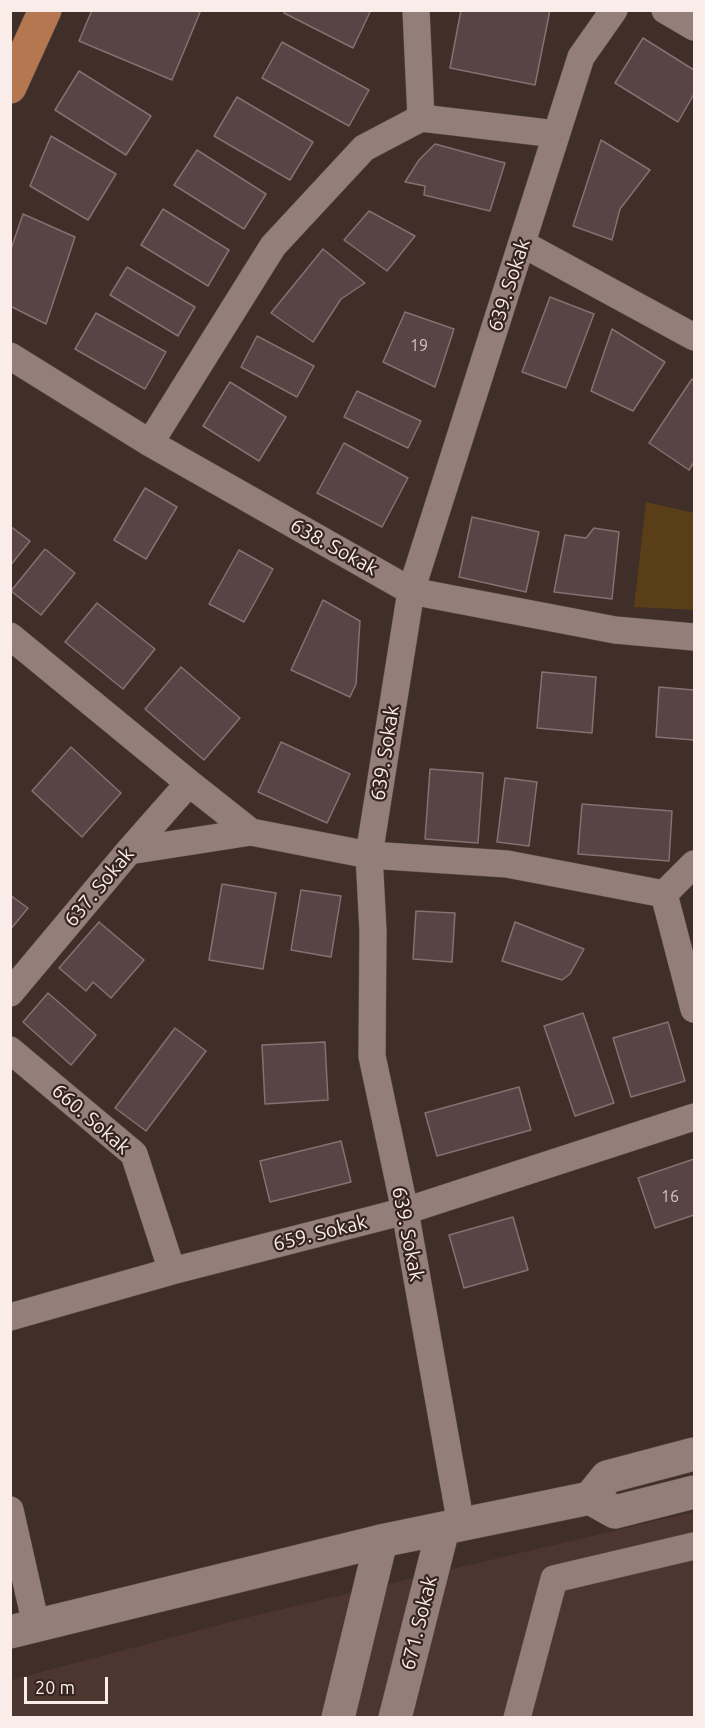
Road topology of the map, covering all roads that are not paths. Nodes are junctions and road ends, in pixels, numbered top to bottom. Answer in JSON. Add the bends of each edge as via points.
{"nodes":[{"id":1,"x":45,"y":10,"type":"edge"},
{"id":2,"x":416,"y":10,"type":"edge"},
{"id":3,"x":614,"y":10,"type":"edge"},
{"id":4,"x":665,"y":10,"type":"edge"},
{"id":5,"x":694,"y":27,"type":"edge"},
{"id":6,"x":10,"y":87,"type":"edge"},
{"id":7,"x":421,"y":118,"type":"junction"},
{"id":8,"x":556,"y":134,"type":"junction"},
{"id":9,"x":523,"y":244,"type":"junction"},
{"id":10,"x":694,"y":337,"type":"edge"},
{"id":11,"x":10,"y":356,"type":"edge"},
{"id":12,"x":150,"y":443,"type":"junction"},
{"id":13,"x":411,"y":591,"type":"junction"},
{"id":14,"x":10,"y":636,"type":"edge"},
{"id":15,"x":694,"y":637,"type":"edge"},
{"id":16,"x":189,"y":783,"type":"junction"},
{"id":17,"x":251,"y":832,"type":"junction"},
{"id":18,"x":129,"y":851,"type":"junction"},
{"id":19,"x":369,"y":855,"type":"junction"},
{"id":20,"x":694,"y":864,"type":"edge"},
{"id":21,"x":664,"y":894,"type":"junction"},
{"id":22,"x":10,"y":993,"type":"edge"},
{"id":23,"x":694,"y":1008,"type":"edge"},
{"id":24,"x":10,"y":1050,"type":"edge"},
{"id":25,"x":694,"y":1117,"type":"edge"},
{"id":26,"x":405,"y":1211,"type":"junction"},
{"id":27,"x":172,"y":1271,"type":"junction"},
{"id":28,"x":10,"y":1317,"type":"edge"},
{"id":29,"x":694,"y":1454,"type":"edge"},
{"id":30,"x":694,"y":1492,"type":"edge"},
{"id":31,"x":590,"y":1498,"type":"junction"},
{"id":32,"x":10,"y":1510,"type":"edge"},
{"id":33,"x":452,"y":1527,"type":"junction"},
{"id":34,"x":381,"y":1541,"type":"junction"},
{"id":35,"x":694,"y":1546,"type":"edge"},
{"id":36,"x":23,"y":1628,"type":"edge"},
{"id":37,"x":338,"y":1718,"type":"edge"},
{"id":38,"x":396,"y":1718,"type":"edge"},
{"id":39,"x":517,"y":1718,"type":"edge"}],
"edges":[{"from":1,"to":6,"type":"main road"},
{"from":2,"to":7,"type":"street"},
{"from":3,"to":8,"type":"street","name":"639. Sokak","via":[[581,57]]},
{"from":4,"to":5,"type":"street"},
{"from":7,"to":8,"type":"street"},
{"from":7,"to":12,"type":"street","via":[[364,148],[273,246]]},
{"from":8,"to":9,"type":"street","name":"639. Sokak"},
{"from":9,"to":10,"type":"street"},
{"from":9,"to":13,"type":"street","name":"639. Sokak"},
{"from":11,"to":12,"type":"street","name":"638. Sokak"},
{"from":12,"to":13,"type":"street","name":"638. Sokak"},
{"from":13,"to":15,"type":"street","name":"638. Sokak","via":[[615,630]]},
{"from":13,"to":19,"type":"street","name":"639. Sokak"},
{"from":14,"to":16,"type":"street"},
{"from":16,"to":17,"type":"street"},
{"from":16,"to":18,"type":"street","name":"637. Sokak"},
{"from":17,"to":18,"type":"street"},
{"from":17,"to":19,"type":"street"},
{"from":18,"to":22,"type":"street","name":"637. Sokak"},
{"from":19,"to":21,"type":"street","via":[[507,864]]},
{"from":19,"to":26,"type":"street","name":"639. Sokak","via":[[372,1056]]},
{"from":20,"to":21,"type":"street"},
{"from":21,"to":23,"type":"street"},
{"from":24,"to":27,"type":"street","name":"660. Sokak","via":[[134,1154]]},
{"from":25,"to":26,"type":"street","name":"659. Sokak"},
{"from":26,"to":27,"type":"street","name":"659. Sokak"},
{"from":26,"to":33,"type":"street","name":"639. Sokak"},
{"from":27,"to":28,"type":"street","name":"659. Sokak"},
{"from":29,"to":31,"type":"street","via":[[606,1477]]},
{"from":30,"to":31,"type":"street","via":[[615,1512]]},
{"from":31,"to":33,"type":"street"},
{"from":32,"to":36,"type":"street"},
{"from":33,"to":34,"type":"street"},
{"from":33,"to":38,"type":"street","name":"671. Sokak"},
{"from":34,"to":36,"type":"street"},
{"from":34,"to":37,"type":"street"},
{"from":35,"to":39,"type":"street","via":[[554,1580]]}]}
